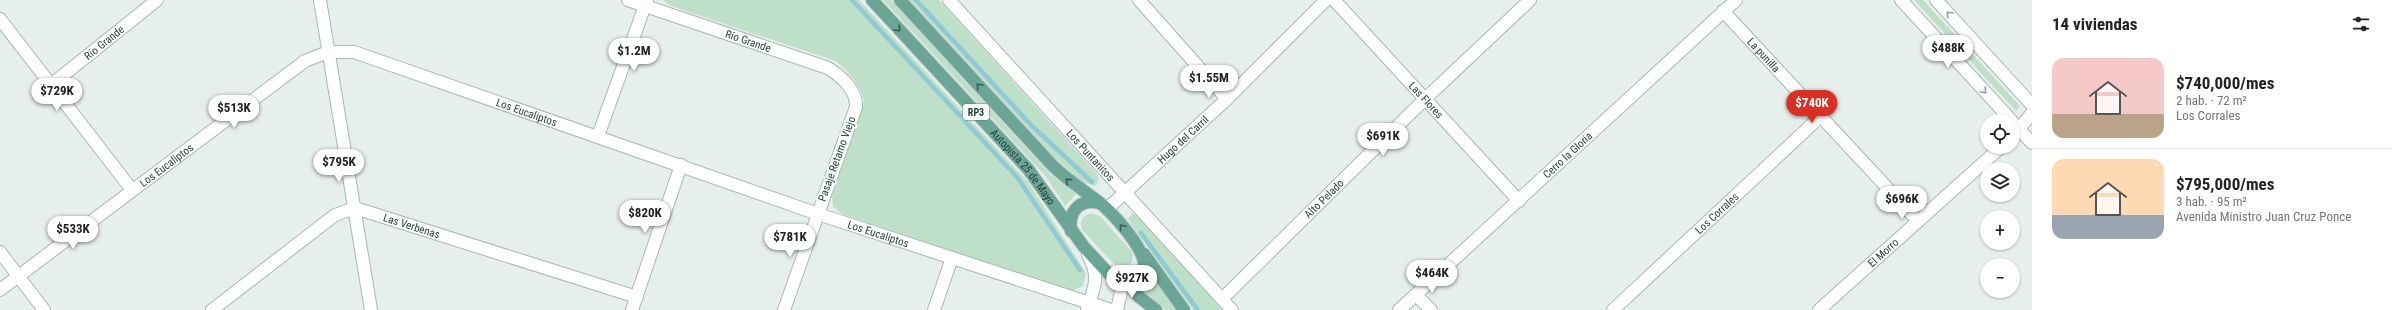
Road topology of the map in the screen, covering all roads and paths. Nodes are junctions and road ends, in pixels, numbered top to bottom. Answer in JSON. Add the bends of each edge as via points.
{"nodes":[{"id":1,"x":158,"y":0,"type":"edge"},
{"id":2,"x":320,"y":0,"type":"edge"},
{"id":3,"x":628,"y":0,"type":"edge"},
{"id":4,"x":872,"y":0,"type":"edge"},
{"id":5,"x":900,"y":0,"type":"edge"},
{"id":6,"x":949,"y":0,"type":"edge"},
{"id":7,"x":1139,"y":0,"type":"edge"},
{"id":8,"x":1326,"y":0,"type":"edge"},
{"id":9,"x":1334,"y":0,"type":"edge"},
{"id":10,"x":1530,"y":0,"type":"edge"},
{"id":11,"x":1736,"y":0,"type":"edge"},
{"id":12,"x":1901,"y":0,"type":"edge"},
{"id":13,"x":1936,"y":0,"type":"edge"},
{"id":14,"x":646,"y":3,"type":"edge"},
{"id":15,"x":1723,"y":11,"type":"junction"},
{"id":16,"x":0,"y":19,"type":"edge"},
{"id":17,"x":328,"y":52,"type":"junction"},
{"id":18,"x":51,"y":85,"type":"junction"},
{"id":19,"x":856,"y":98,"type":"joint"},
{"id":20,"x":1227,"y":99,"type":"junction"},
{"id":21,"x":1425,"y":99,"type":"junction"},
{"id":22,"x":2032,"y":105,"type":"edge"},
{"id":23,"x":2032,"y":113,"type":"edge"},
{"id":24,"x":2003,"y":114,"type":"edge"},
{"id":25,"x":1821,"y":116,"type":"junction"},
{"id":26,"x":2020,"y":123,"type":"edge"},
{"id":27,"x":2020,"y":132,"type":"edge"},
{"id":28,"x":598,"y":136,"type":"junction"},
{"id":29,"x":2032,"y":143,"type":"edge"},
{"id":30,"x":1993,"y":154,"type":"edge"},
{"id":31,"x":681,"y":165,"type":"junction"},
{"id":32,"x":132,"y":190,"type":"junction"},
{"id":33,"x":1125,"y":192,"type":"junction"},
{"id":34,"x":1519,"y":201,"type":"junction"},
{"id":35,"x":1104,"y":206,"type":"junction"},
{"id":36,"x":355,"y":208,"type":"junction"},
{"id":37,"x":818,"y":214,"type":"junction"},
{"id":38,"x":1918,"y":221,"type":"junction"},
{"id":39,"x":1071,"y":231,"type":"junction"},
{"id":40,"x":1084,"y":247,"type":"junction"},
{"id":41,"x":1142,"y":251,"type":"junction"},
{"id":42,"x":0,"y":252,"type":"edge"},
{"id":43,"x":952,"y":258,"type":"junction"},
{"id":44,"x":19,"y":276,"type":"junction"},
{"id":45,"x":1126,"y":283,"type":"junction"},
{"id":46,"x":0,"y":290,"type":"edge"},
{"id":47,"x":1416,"y":295,"type":"junction"},
{"id":48,"x":637,"y":297,"type":"junction"},
{"id":49,"x":1222,"y":299,"type":"junction"},
{"id":50,"x":1088,"y":307,"type":"edge"},
{"id":51,"x":44,"y":310,"type":"edge"},
{"id":52,"x":212,"y":310,"type":"edge"},
{"id":53,"x":371,"y":310,"type":"edge"},
{"id":54,"x":632,"y":310,"type":"edge"},
{"id":55,"x":784,"y":310,"type":"edge"},
{"id":56,"x":934,"y":310,"type":"edge"},
{"id":57,"x":1110,"y":310,"type":"edge"},
{"id":58,"x":1117,"y":310,"type":"edge"},
{"id":59,"x":1156,"y":310,"type":"edge"},
{"id":60,"x":1184,"y":310,"type":"edge"},
{"id":61,"x":1232,"y":310,"type":"edge"},
{"id":62,"x":1399,"y":310,"type":"edge"},
{"id":63,"x":1431,"y":310,"type":"edge"},
{"id":64,"x":1613,"y":310,"type":"edge"},
{"id":65,"x":1819,"y":310,"type":"edge"}],
"edges":[{"from":1,"to":18,"type":"street","name":"Río Grande"},
{"from":2,"to":17,"type":"street"},
{"from":3,"to":14,"type":"street","name":"Río Grande"},
{"from":4,"to":39,"type":"main road","name":"Autopista 25 de Mayo","number":"RP3","one_way":true,"via":[[1028,169],[1052,200]]},
{"from":35,"to":5,"type":"main road","name":"Autopista 25 de Mayo","number":"RP3","one_way":true,"via":[[1071,183],[1053,166]]},
{"from":6,"to":33,"type":"street","name":"Los Puntanitos"},
{"from":7,"to":20,"type":"street"},
{"from":8,"to":20,"type":"street","name":"Hugo del Carril"},
{"from":9,"to":21,"type":"street","name":"Las Flores"},
{"from":10,"to":21,"type":"street","name":"Alto Pelado"},
{"from":11,"to":15,"type":"street","name":"Cerro la Gloria"},
{"from":12,"to":24,"type":"street","one_way":true},
{"from":22,"to":13,"type":"street","one_way":true},
{"from":14,"to":19,"type":"street","name":"Río Grande","via":[[828,68],[840,75]]},
{"from":14,"to":28,"type":"street"},
{"from":15,"to":25,"type":"street","name":"La punilla"},
{"from":15,"to":34,"type":"street","name":"Cerro la Gloria"},
{"from":16,"to":18,"type":"street"},
{"from":17,"to":28,"type":"street","name":"Los Eucaliptos","via":[[354,52]]},
{"from":17,"to":32,"type":"street","name":"Los Eucaliptos","via":[[305,61]]},
{"from":17,"to":36,"type":"street"},
{"from":18,"to":32,"type":"street"},
{"from":19,"to":37,"type":"street","name":"Pasaje Retamo Viejo","via":[[856,107]]},
{"from":20,"to":33,"type":"street","name":"Hugo del Carril"},
{"from":21,"to":34,"type":"street","name":"Las Flores"},
{"from":21,"to":49,"type":"street","name":"Alto Pelado"},
{"from":23,"to":26,"type":"street"},
{"from":25,"to":38,"type":"street","name":"La punilla"},
{"from":25,"to":64,"type":"street","name":"Los Corrales"},
{"from":27,"to":29,"type":"street"},
{"from":28,"to":31,"type":"street","name":"Los Eucaliptos"},
{"from":30,"to":38,"type":"street","name":"El Morro"},
{"from":31,"to":37,"type":"street","name":"Los Eucaliptos"},
{"from":31,"to":48,"type":"street"},
{"from":32,"to":44,"type":"street","name":"Los Eucaliptos"},
{"from":33,"to":35,"type":"street","name":"Hugo del Carril"},
{"from":33,"to":49,"type":"street","name":"Los Puntanitos"},
{"from":34,"to":47,"type":"street","name":"Cerro la Gloria"},
{"from":35,"to":39,"type":"main road","via":[[1088,202],[1079,204],[1070,219]]},
{"from":41,"to":35,"type":"main road","number":"RP3","one_way":true},
{"from":36,"to":48,"type":"street","name":"Las Verbenas"},
{"from":36,"to":52,"type":"street","via":[[335,215]]},
{"from":36,"to":53,"type":"street"},
{"from":37,"to":43,"type":"street","name":"Los Eucaliptos"},
{"from":37,"to":55,"type":"street","name":"Pasaje Retamo Viejo"},
{"from":38,"to":65,"type":"street","name":"El Morro"},
{"from":39,"to":40,"type":"main road","number":"RP3"},
{"from":40,"to":45,"type":"main road","number":"RP3","via":[[1109,274]]},
{"from":40,"to":50,"type":"street","via":[[1096,275]]},
{"from":41,"to":45,"type":"main road","via":[[1144,271],[1135,281]]},
{"from":41,"to":60,"type":"main road","number":"RP3"},
{"from":42,"to":44,"type":"street"},
{"from":43,"to":50,"type":"street","name":"Los Eucaliptos"},
{"from":43,"to":56,"type":"street"},
{"from":44,"to":46,"type":"street","name":"Los Eucaliptos"},
{"from":44,"to":51,"type":"street"},
{"from":45,"to":58,"type":"street"},
{"from":45,"to":59,"type":"main road","number":"RP3"},
{"from":47,"to":62,"type":"street","name":"Cerro la Gloria"},
{"from":47,"to":63,"type":"street"},
{"from":48,"to":54,"type":"street"},
{"from":49,"to":61,"type":"street","name":"Los Puntanitos"},
{"from":50,"to":57,"type":"street","name":"Los Eucaliptos"}]}
